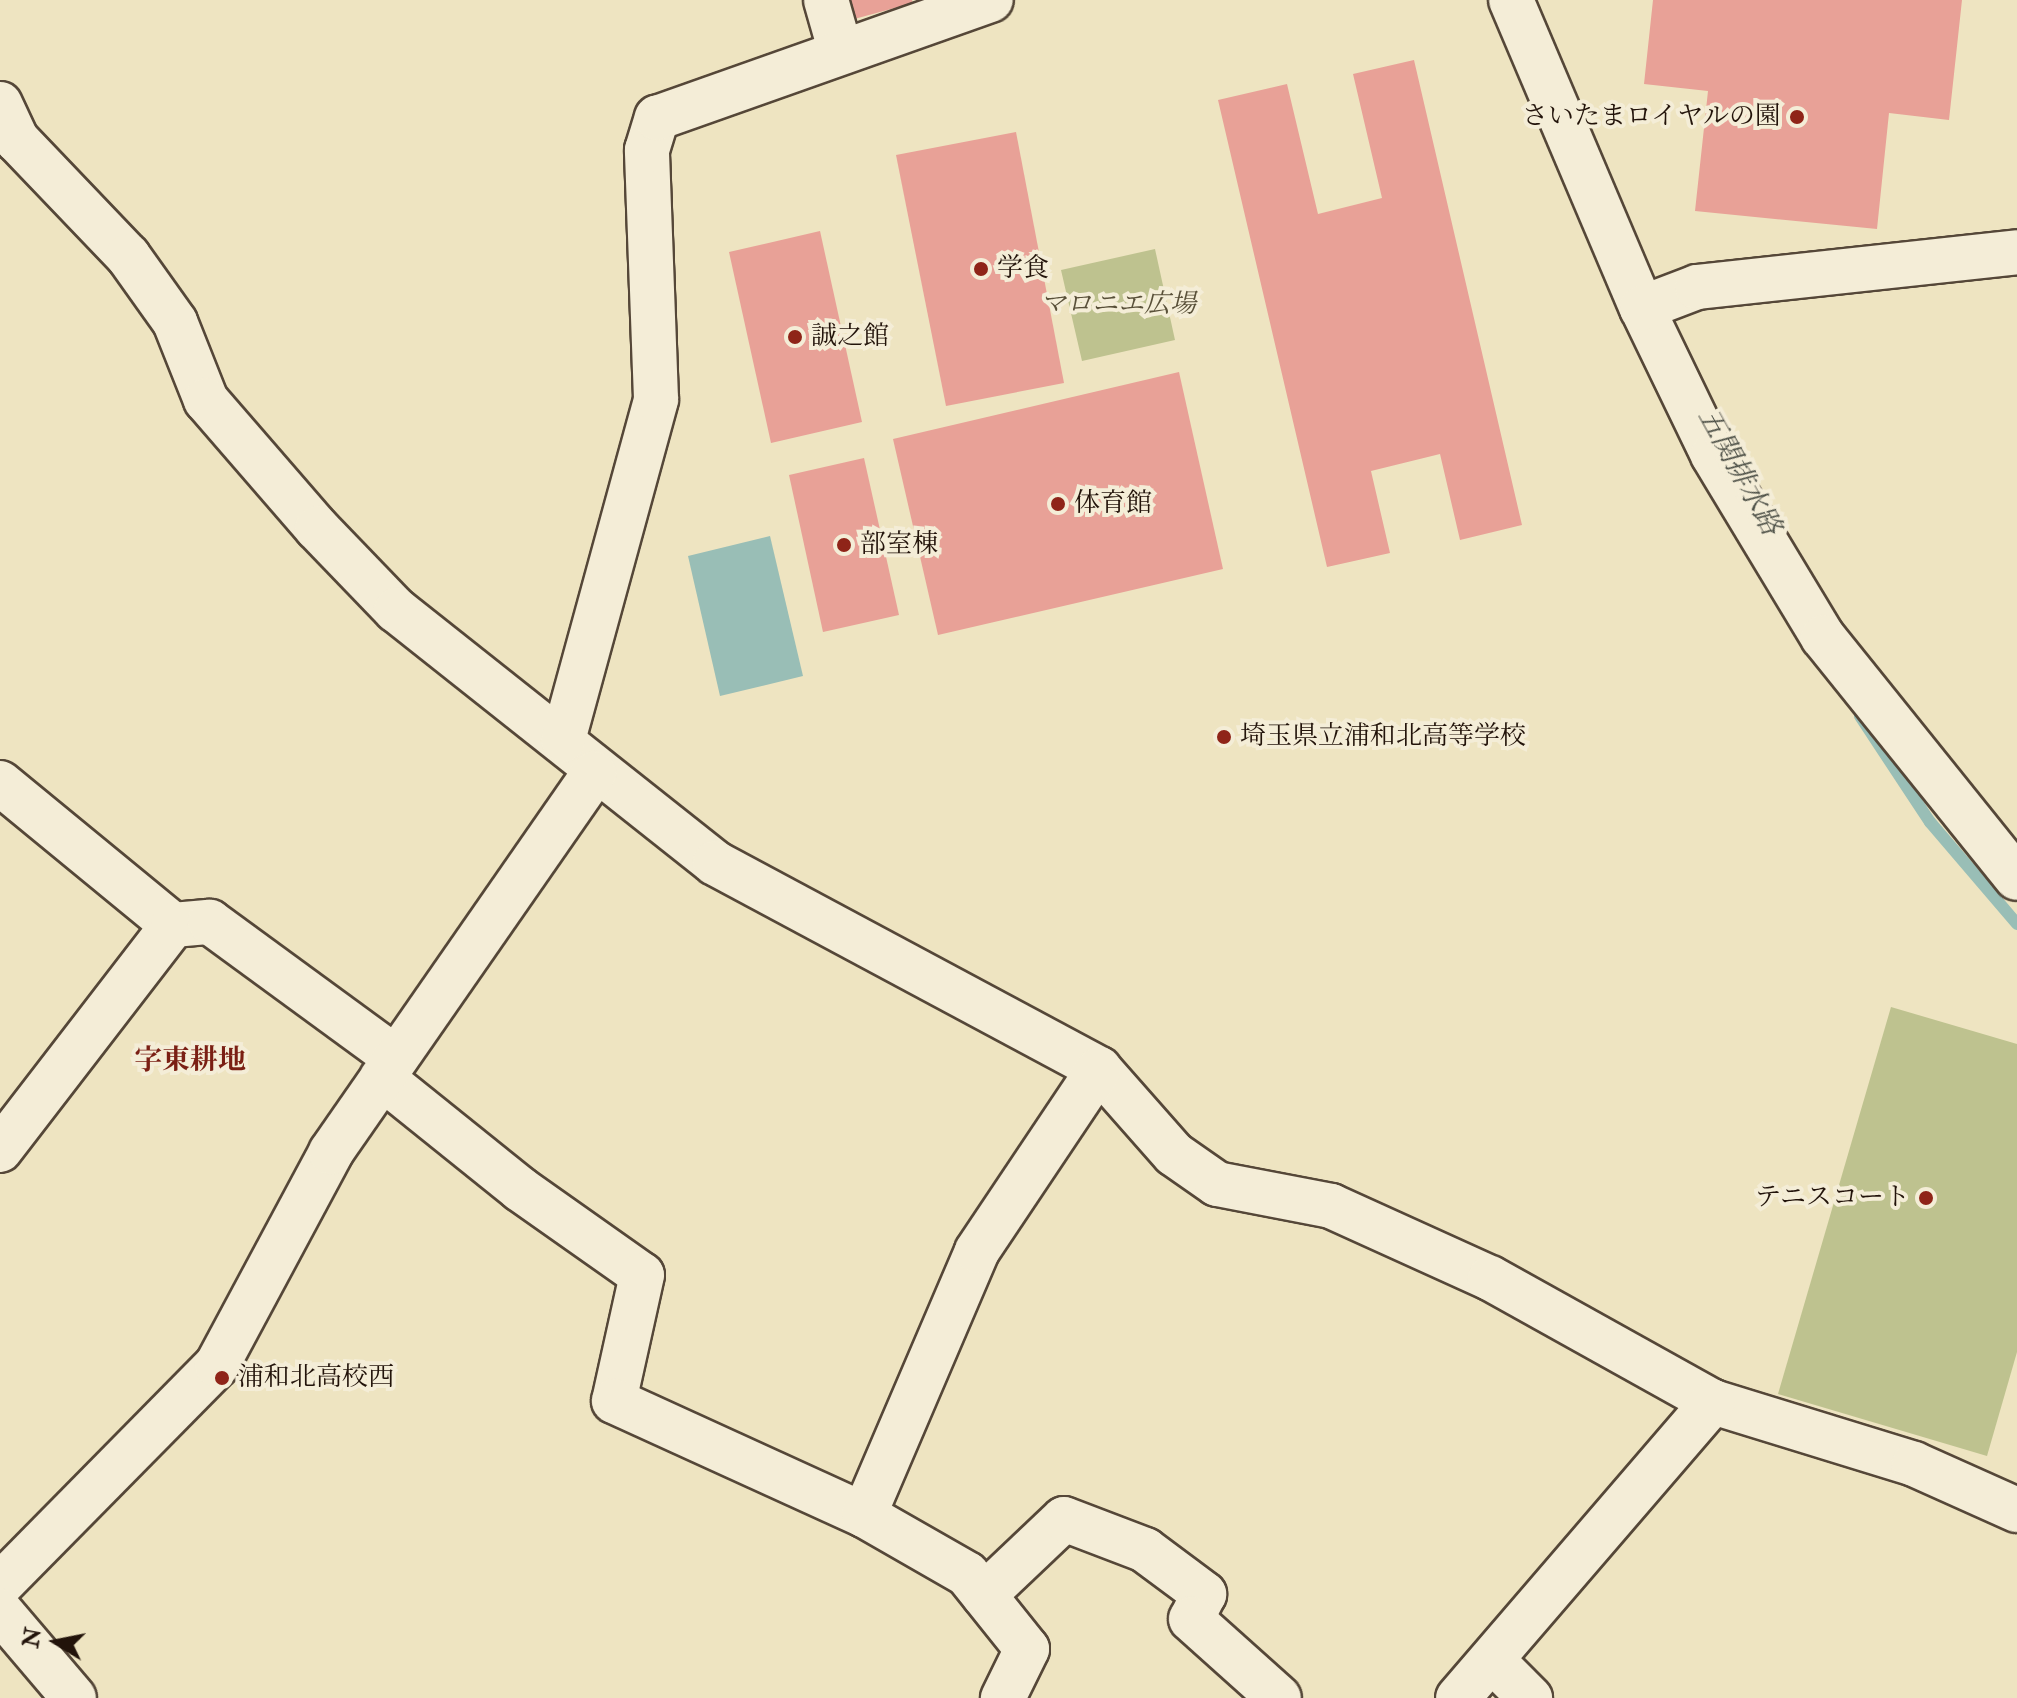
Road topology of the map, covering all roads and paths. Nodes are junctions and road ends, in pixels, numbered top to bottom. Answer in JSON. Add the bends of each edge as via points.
{"nodes":[{"id":1,"x":826,"y":0,"type":"edge"},
{"id":2,"x":991,"y":0,"type":"edge"},
{"id":3,"x":1511,"y":0,"type":"edge"},
{"id":4,"x":840,"y":49,"type":"junction"},
{"id":5,"x":0,"y":104,"type":"edge"},
{"id":6,"x":2017,"y":252,"type":"edge"},
{"id":7,"x":1642,"y":308,"type":"junction"},
{"id":8,"x":563,"y":740,"type":"junction"},
{"id":9,"x":594,"y":773,"type":"junction"},
{"id":10,"x":0,"y":783,"type":"edge"},
{"id":11,"x":2017,"y":878,"type":"edge"},
{"id":12,"x":173,"y":925,"type":"junction"},
{"id":13,"x":389,"y":1068,"type":"junction"},
{"id":14,"x":1099,"y":1069,"type":"junction"},
{"id":15,"x":0,"y":1150,"type":"edge"},
{"id":16,"x":1713,"y":1402,"type":"junction"},
{"id":17,"x":2017,"y":1510,"type":"edge"},
{"id":18,"x":864,"y":1515,"type":"junction"},
{"id":19,"x":0,"y":1585,"type":"edge"},
{"id":20,"x":984,"y":1595,"type":"junction"},
{"id":21,"x":0,"y":1611,"type":"edge"},
{"id":22,"x":1492,"y":1660,"type":"junction"},
{"id":23,"x":74,"y":1698,"type":"edge"},
{"id":24,"x":1003,"y":1698,"type":"edge"},
{"id":25,"x":1279,"y":1698,"type":"edge"},
{"id":26,"x":1458,"y":1698,"type":"edge"},
{"id":27,"x":1530,"y":1698,"type":"edge"}],
"edges":[{"from":1,"to":4,"type":"street"},
{"from":2,"to":4,"type":"street"},
{"from":3,"to":7,"type":"street"},
{"from":4,"to":8,"type":"street","via":[[667,110],[650,131],[656,399]]},
{"from":5,"to":8,"type":"street","via":[[17,140],[128,256],[175,322],[206,400],[317,528],[396,610]]},
{"from":6,"to":7,"type":"street","via":[[1697,287]]},
{"from":7,"to":11,"type":"street","via":[[1713,455],[1823,637]]},
{"from":8,"to":9,"type":"street"},
{"from":9,"to":13,"type":"street"},
{"from":9,"to":14,"type":"street","via":[[715,863]]},
{"from":10,"to":12,"type":"street"},
{"from":12,"to":13,"type":"street","via":[[210,922]]},
{"from":12,"to":15,"type":"street"},
{"from":13,"to":18,"type":"street","via":[[520,1189],[642,1275],[614,1401]]},
{"from":13,"to":19,"type":"street","via":[[313,1183],[248,1317],[217,1365]]},
{"from":14,"to":16,"type":"street","via":[[1174,1154],[1217,1184],[1331,1206],[1490,1278]]},
{"from":14,"to":18,"type":"street","via":[[977,1251]]},
{"from":16,"to":17,"type":"street","via":[[1914,1464],[1989,1492]]},
{"from":16,"to":22,"type":"street"},
{"from":18,"to":20,"type":"street","via":[[967,1574]]},
{"from":20,"to":24,"type":"street","via":[[1027,1649]]},
{"from":20,"to":25,"type":"street","via":[[1064,1519],[1145,1550],[1204,1594],[1191,1619]]},
{"from":21,"to":23,"type":"street"},
{"from":22,"to":26,"type":"street"},
{"from":22,"to":27,"type":"street"}]}
